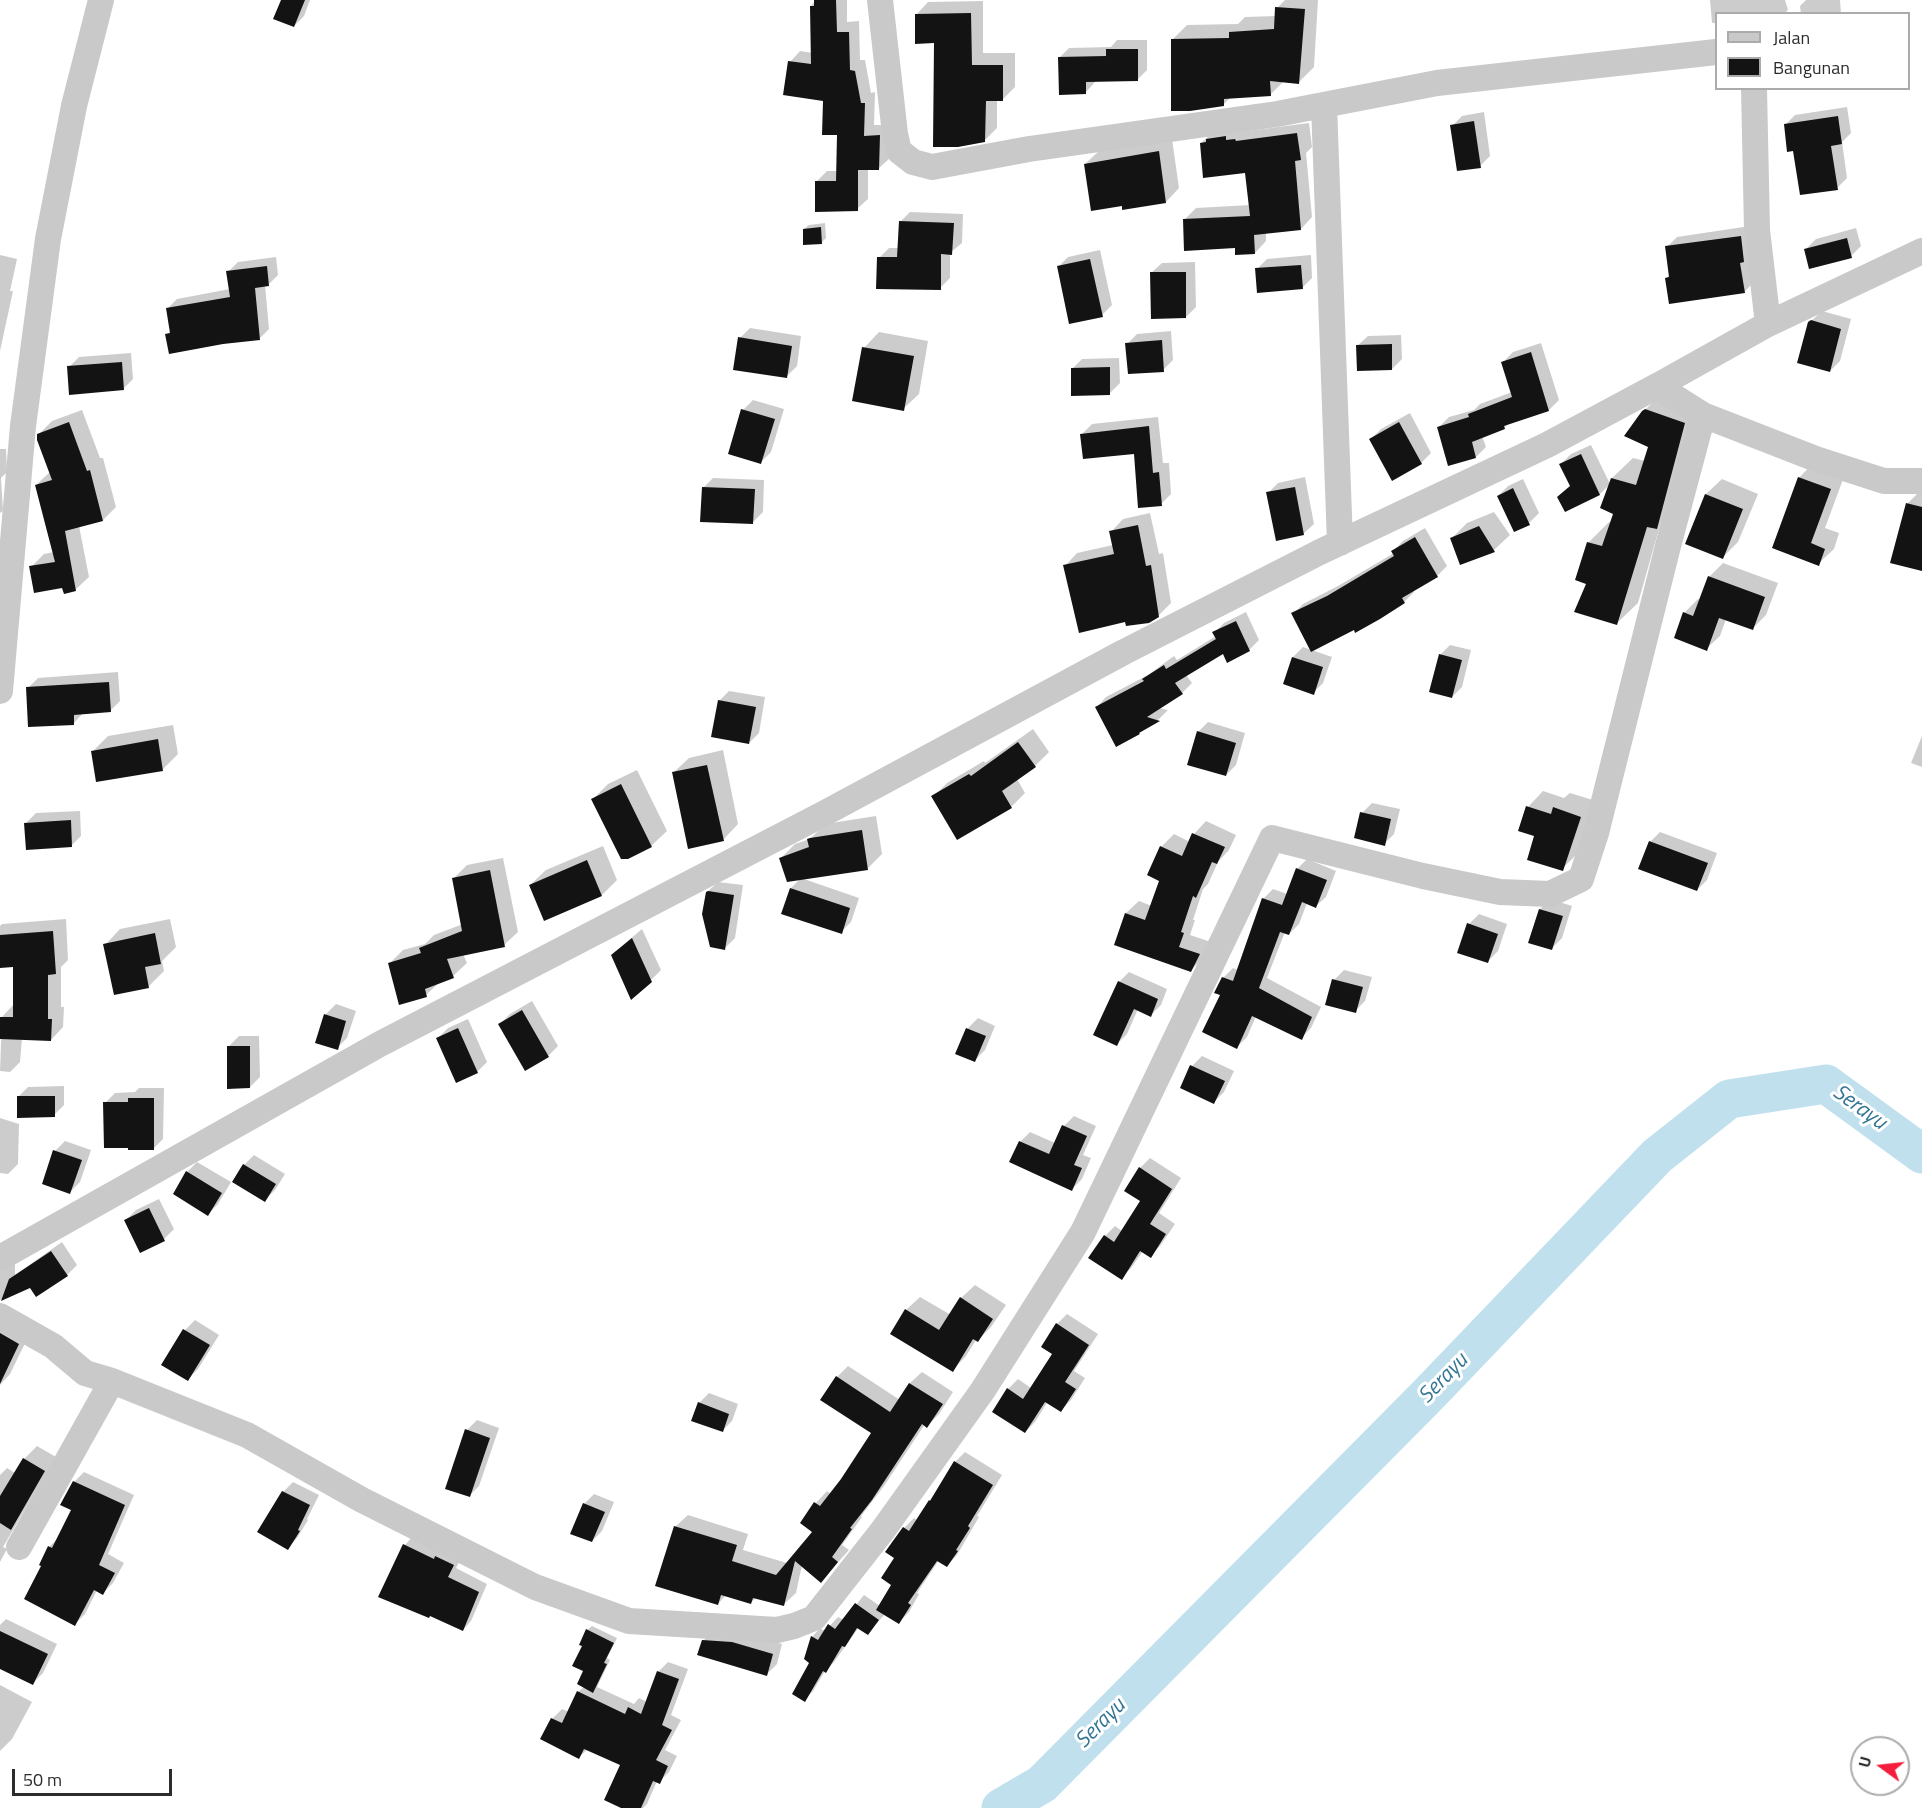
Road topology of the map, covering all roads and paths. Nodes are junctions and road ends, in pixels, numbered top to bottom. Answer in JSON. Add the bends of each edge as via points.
{"nodes":[{"id":1,"x":101,"y":0,"type":"edge"},
{"id":2,"x":880,"y":0,"type":"edge"},
{"id":3,"x":1715,"y":52,"type":"edge"},
{"id":4,"x":1754,"y":90,"type":"edge"},
{"id":5,"x":1324,"y":105,"type":"junction"},
{"id":6,"x":1922,"y":251,"type":"edge"},
{"id":7,"x":1768,"y":324,"type":"junction"},
{"id":8,"x":1657,"y":386,"type":"junction"},
{"id":9,"x":1703,"y":415,"type":"junction"},
{"id":10,"x":1922,"y":481,"type":"edge"},
{"id":11,"x":1340,"y":543,"type":"junction"},
{"id":12,"x":0,"y":692,"type":"edge"},
{"id":13,"x":0,"y":1258,"type":"edge"},
{"id":14,"x":0,"y":1316,"type":"edge"},
{"id":15,"x":112,"y":1381,"type":"junction"},
{"id":16,"x":19,"y":1547,"type":"dead end"}],
"edges":[{"from":1,"to":12,"type":"street","via":[[74,105],[48,239],[23,426]]},
{"from":2,"to":5,"type":"street","via":[[899,151],[913,162],[932,167]]},
{"from":3,"to":5,"type":"street","via":[[1437,83]]},
{"from":4,"to":7,"type":"street","via":[[1757,230]]},
{"from":5,"to":11,"type":"street"},
{"from":6,"to":7,"type":"street"},
{"from":7,"to":8,"type":"street"},
{"from":8,"to":9,"type":"street"},
{"from":8,"to":11,"type":"street","via":[[1547,445]]},
{"from":9,"to":10,"type":"street","via":[[1884,481]]},
{"from":9,"to":15,"type":"street","via":[[1581,879],[1550,894],[1500,892],[1272,838],[1083,1232],[983,1390],[883,1530],[814,1618],[777,1630],[629,1622],[535,1587],[362,1500],[247,1435]]},
{"from":11,"to":13,"type":"street","via":[[1124,652],[825,813],[380,1044]]},
{"from":14,"to":15,"type":"street","via":[[53,1346],[85,1372]]},
{"from":15,"to":16,"type":"street"}]}
